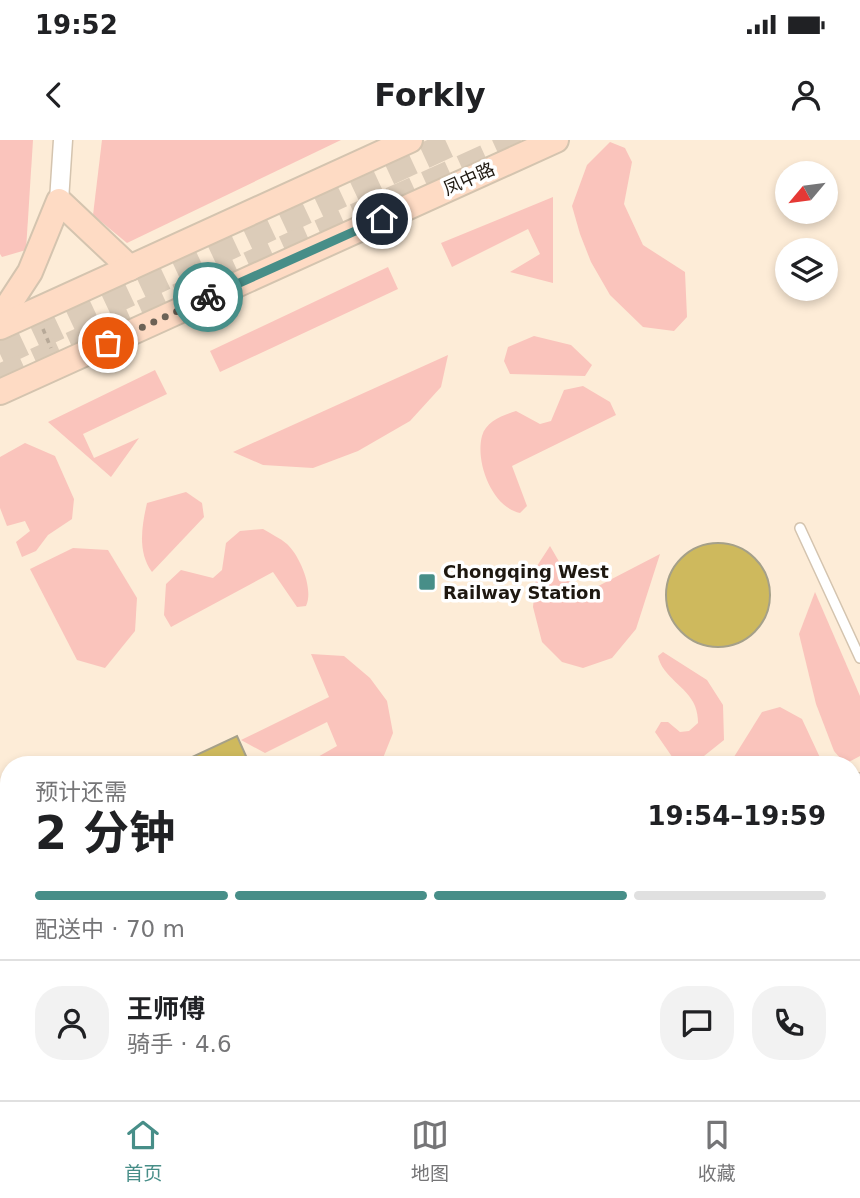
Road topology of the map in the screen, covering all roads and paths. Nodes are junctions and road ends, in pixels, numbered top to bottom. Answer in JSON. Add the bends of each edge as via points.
{"nodes":[{"id":1,"x":63,"y":140,"type":"edge"},
{"id":2,"x":410,"y":140,"type":"edge"},
{"id":3,"x":556,"y":140,"type":"edge"},
{"id":4,"x":59,"y":201,"type":"junction"},
{"id":5,"x":130,"y":268,"type":"junction"},
{"id":6,"x":0,"y":318,"type":"edge"},
{"id":7,"x":0,"y":327,"type":"edge"},
{"id":8,"x":0,"y":392,"type":"edge"},
{"id":9,"x":800,"y":528,"type":"dead end"},
{"id":10,"x":860,"y":658,"type":"edge"}],
"edges":[{"from":1,"to":4,"type":"street"},
{"from":2,"to":5,"type":"main road"},
{"from":3,"to":8,"type":"main road","name":"凤中路"},
{"from":4,"to":5,"type":"main road"},
{"from":4,"to":6,"type":"main road","via":[[30,272]]},
{"from":5,"to":7,"type":"main road"},
{"from":9,"to":10,"type":"lane"}]}
